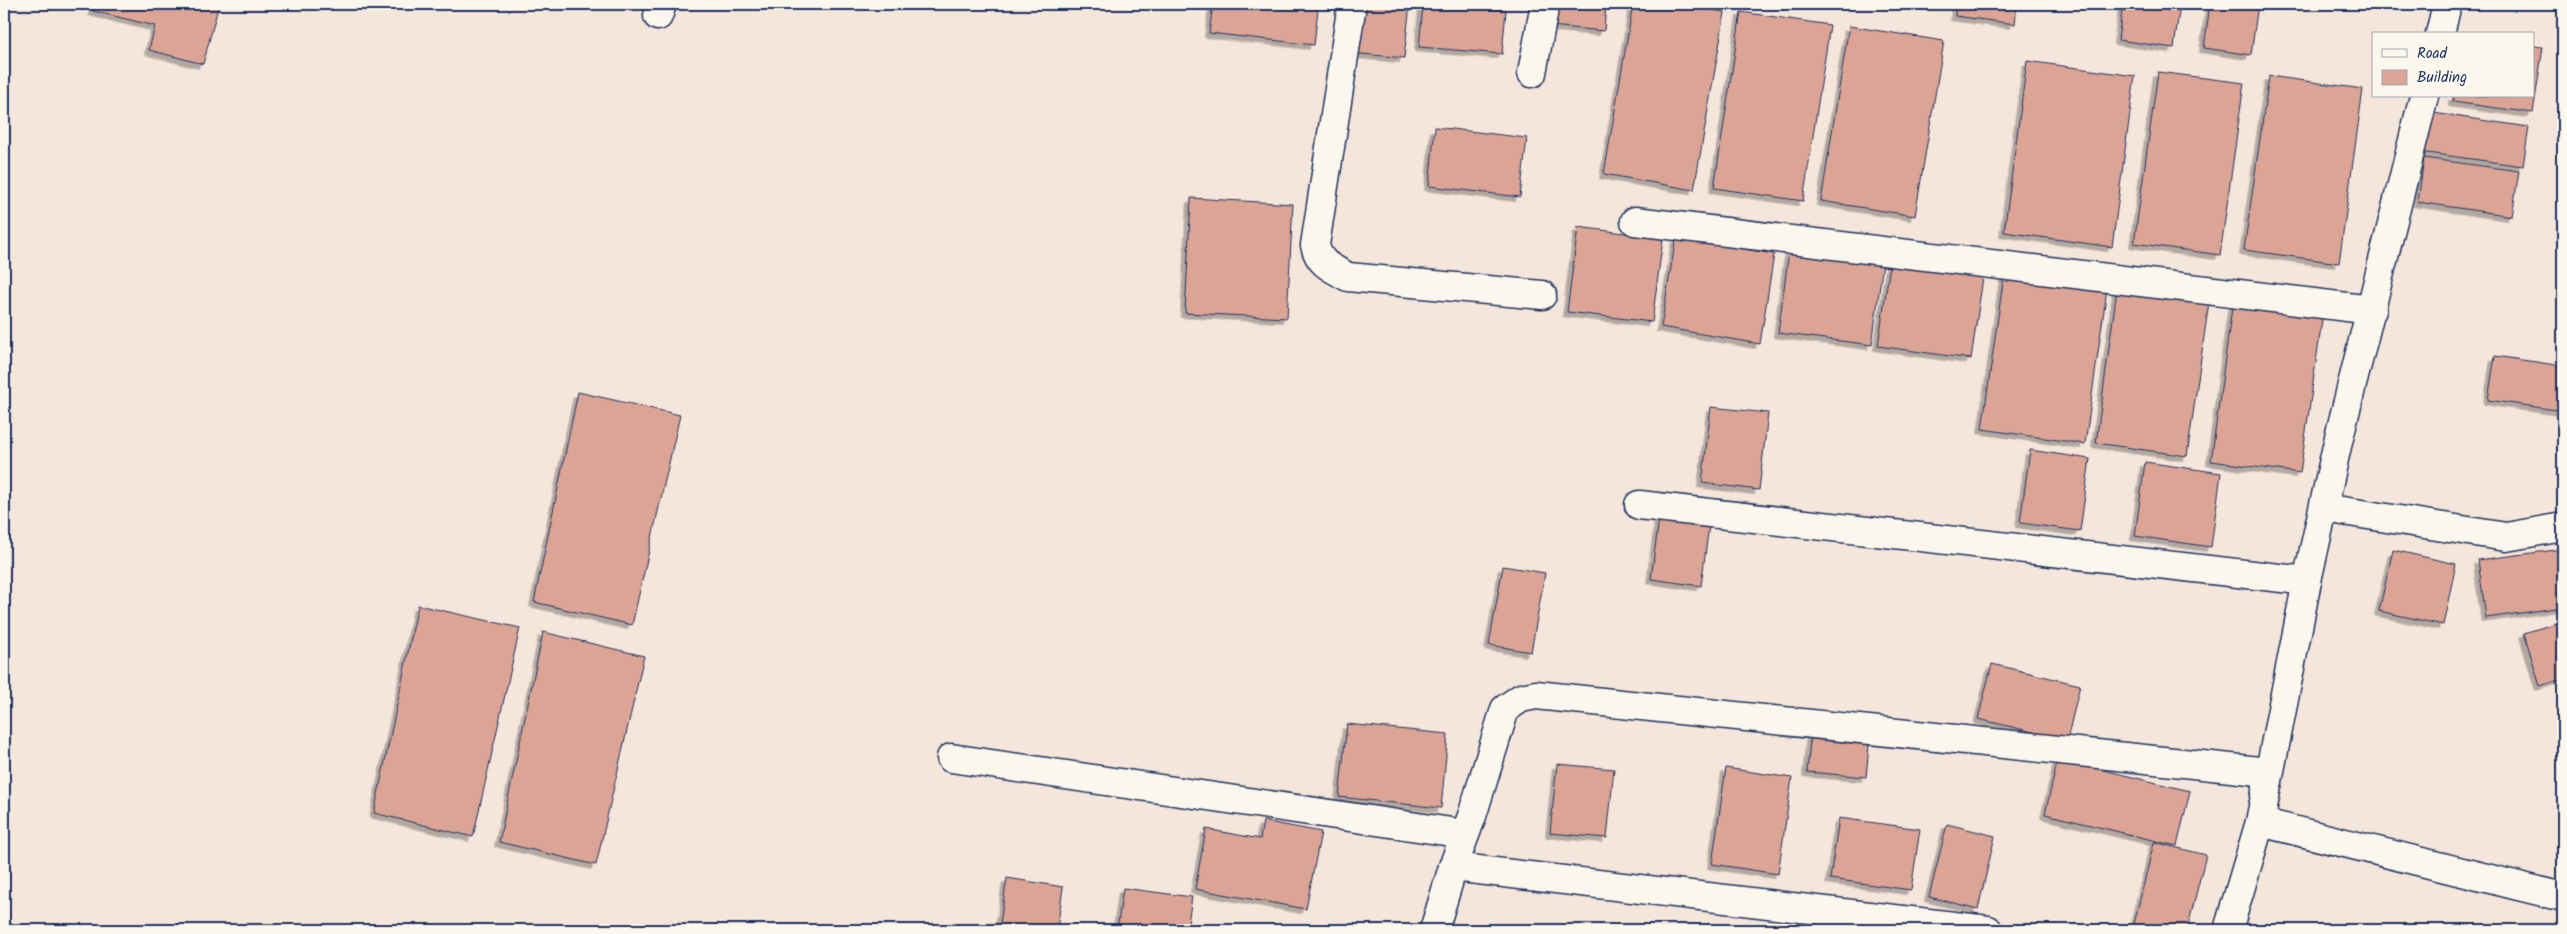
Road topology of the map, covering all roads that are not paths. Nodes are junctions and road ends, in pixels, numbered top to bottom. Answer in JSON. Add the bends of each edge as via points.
{"nodes":[{"id":1,"x":1352,"y":4,"type":"edge"},
{"id":2,"x":1545,"y":4,"type":"edge"},
{"id":3,"x":2447,"y":4,"type":"edge"},
{"id":4,"x":2440,"y":32,"type":"edge"},
{"id":5,"x":1532,"y":73,"type":"dead end"},
{"id":6,"x":2424,"y":98,"type":"edge"},
{"id":7,"x":1635,"y":221,"type":"dead end"},
{"id":8,"x":1542,"y":295,"type":"dead end"},
{"id":9,"x":2372,"y":310,"type":"junction"},
{"id":10,"x":1639,"y":505,"type":"dead end"},
{"id":11,"x":2324,"y":508,"type":"junction"},
{"id":12,"x":2563,"y":527,"type":"edge"},
{"id":13,"x":2307,"y":581,"type":"junction"},
{"id":14,"x":951,"y":758,"type":"dead end"},
{"id":15,"x":2269,"y":772,"type":"junction"},
{"id":16,"x":2260,"y":822,"type":"junction"},
{"id":17,"x":1465,"y":834,"type":"junction"},
{"id":18,"x":1453,"y":867,"type":"junction"},
{"id":19,"x":2563,"y":897,"type":"edge"},
{"id":20,"x":1434,"y":930,"type":"edge"},
{"id":21,"x":1988,"y":930,"type":"edge"},
{"id":22,"x":2228,"y":930,"type":"edge"}],
"edges":[{"from":1,"to":8,"type":"street","via":[[1315,245],[1318,257],[1348,277]]},
{"from":2,"to":5,"type":"street"},
{"from":3,"to":4,"type":"street"},
{"from":6,"to":9,"type":"street"},
{"from":7,"to":9,"type":"street"},
{"from":9,"to":11,"type":"street"},
{"from":10,"to":13,"type":"street"},
{"from":11,"to":12,"type":"street","via":[[2506,537]]},
{"from":11,"to":13,"type":"street"},
{"from":13,"to":15,"type":"street"},
{"from":14,"to":17,"type":"street"},
{"from":15,"to":16,"type":"street"},
{"from":15,"to":17,"type":"street","via":[[1536,695],[1521,698],[1505,709]]},
{"from":16,"to":19,"type":"street"},
{"from":16,"to":22,"type":"street"},
{"from":17,"to":18,"type":"street"},
{"from":18,"to":20,"type":"street"},
{"from":18,"to":21,"type":"street"}]}
